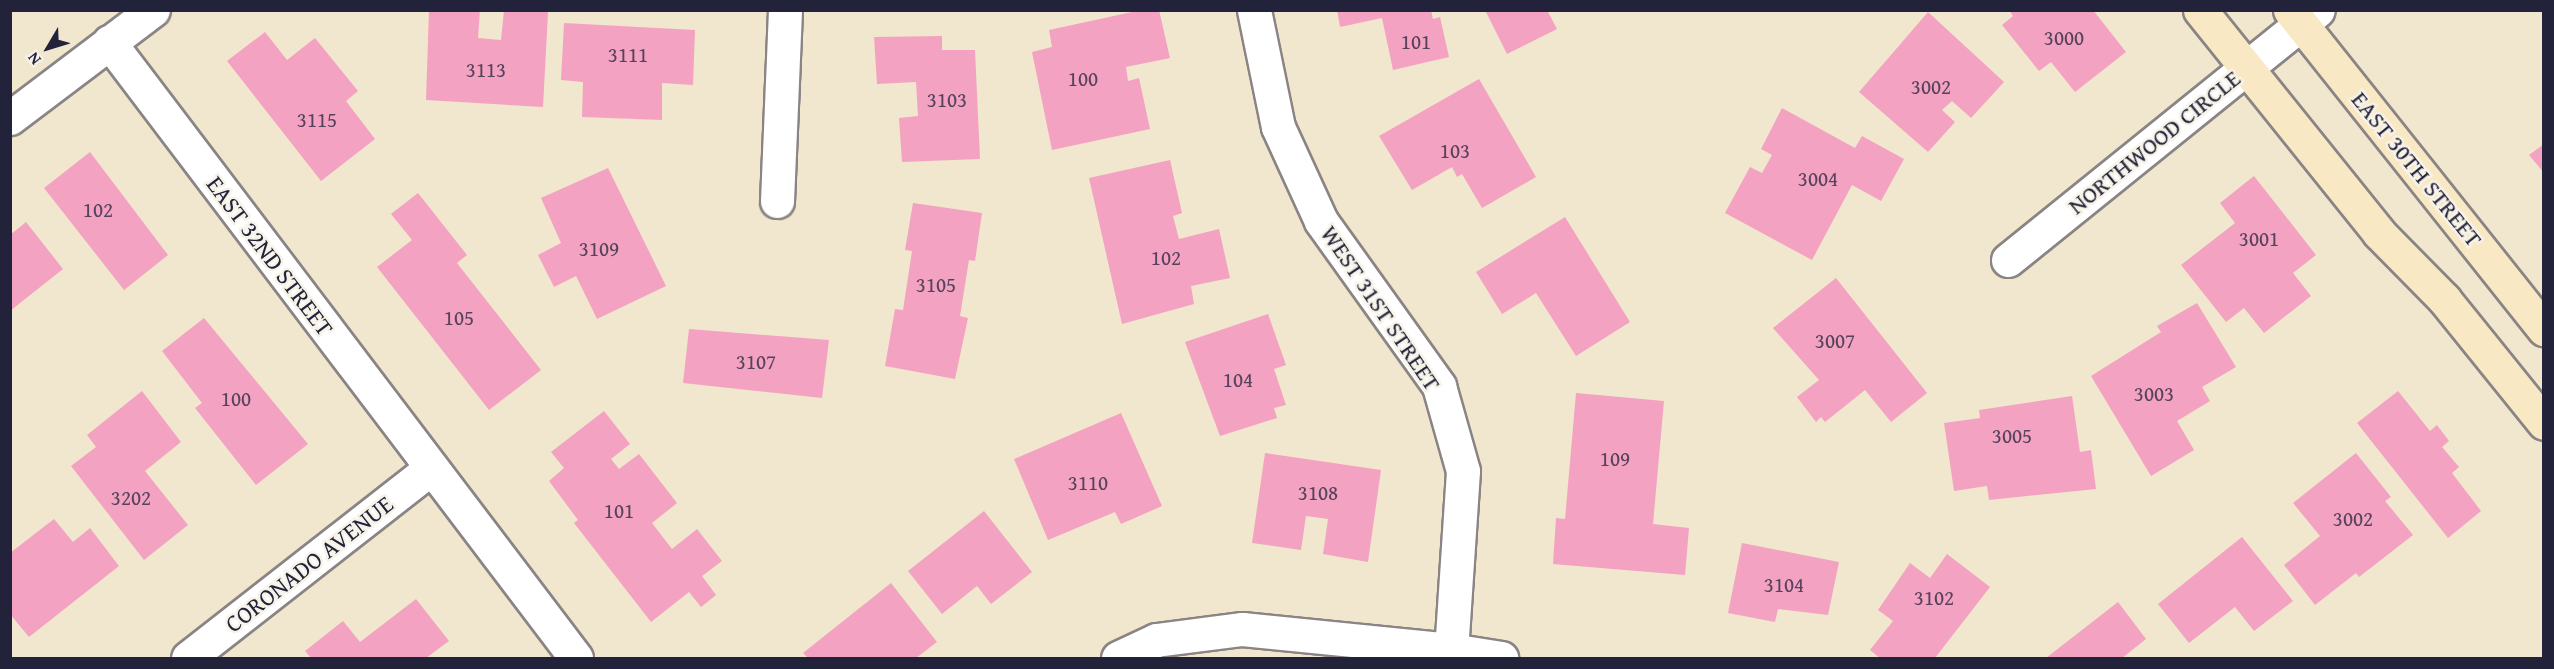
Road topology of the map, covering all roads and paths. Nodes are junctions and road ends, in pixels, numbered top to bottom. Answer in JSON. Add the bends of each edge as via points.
{"nodes":[{"id":1,"x":153,"y":10,"type":"edge"},
{"id":2,"x":785,"y":10,"type":"edge"},
{"id":3,"x":1254,"y":10,"type":"edge"},
{"id":4,"x":2200,"y":10,"type":"edge"},
{"id":5,"x":2303,"y":15,"type":"edge"},
{"id":6,"x":109,"y":42,"type":"junction"},
{"id":7,"x":2246,"y":68,"type":"junction"},
{"id":8,"x":10,"y":118,"type":"edge"},
{"id":9,"x":777,"y":201,"type":"dead end"},
{"id":10,"x":2008,"y":260,"type":"dead end"},
{"id":11,"x":2544,"y":328,"type":"edge"},
{"id":12,"x":2544,"y":423,"type":"edge"},
{"id":13,"x":430,"y":469,"type":"junction"},
{"id":14,"x":1451,"y":650,"type":"junction"},
{"id":15,"x":1381,"y":651,"type":"edge"},
{"id":16,"x":189,"y":658,"type":"edge"},
{"id":17,"x":576,"y":658,"type":"edge"},
{"id":18,"x":1118,"y":658,"type":"edge"},
{"id":19,"x":1501,"y":658,"type":"edge"}],
"edges":[{"from":1,"to":6,"type":"street"},
{"from":2,"to":9,"type":"street"},
{"from":3,"to":14,"type":"street","name":"WEST 31ST STREET","via":[[1278,127],[1321,222],[1439,386],[1463,471]]},
{"from":4,"to":7,"type":"main road"},
{"from":5,"to":7,"type":"street","name":"NORTHWOOD CIRCLE"},
{"from":5,"to":11,"type":"main road","name":"EAST 30TH STREET"},
{"from":6,"to":8,"type":"street"},
{"from":6,"to":13,"type":"street","name":"EAST 32ND STREET"},
{"from":7,"to":10,"type":"street","name":"NORTHWOOD CIRCLE"},
{"from":7,"to":12,"type":"main road","via":[[2379,233],[2444,299]]},
{"from":13,"to":16,"type":"street","name":"CORONADO AVENUE"},
{"from":13,"to":17,"type":"street","name":"EAST 32ND STREET"},
{"from":14,"to":15,"type":"street"},
{"from":14,"to":19,"type":"street"},
{"from":15,"to":18,"type":"street","via":[[1242,629],[1156,640]]}]}
